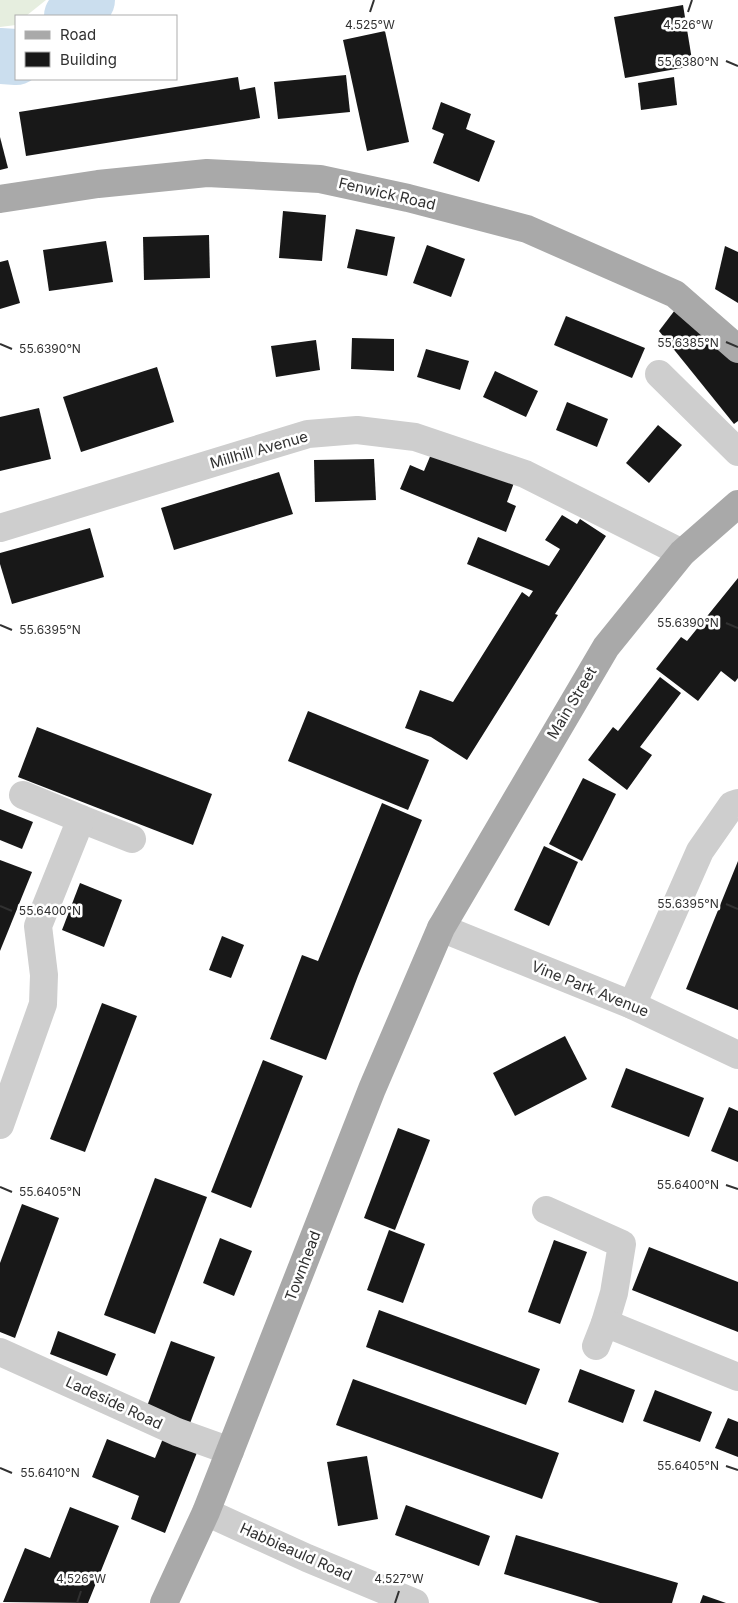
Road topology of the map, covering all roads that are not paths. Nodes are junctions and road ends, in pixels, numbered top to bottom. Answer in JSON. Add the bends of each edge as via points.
{"nodes":[{"id":1,"x":0,"y":199,"type":"edge"},
{"id":2,"x":738,"y":349,"type":"edge"},
{"id":3,"x":660,"y":374,"type":"dead end"},
{"id":4,"x":738,"y":452,"type":"edge"},
{"id":5,"x":738,"y":504,"type":"edge"},
{"id":6,"x":0,"y":528,"type":"edge"},
{"id":7,"x":682,"y":553,"type":"junction"},
{"id":8,"x":22,"y":795,"type":"dead end"},
{"id":9,"x":738,"y":803,"type":"edge"},
{"id":10,"x":81,"y":819,"type":"junction"},
{"id":11,"x":132,"y":839,"type":"dead end"},
{"id":12,"x":441,"y":928,"type":"junction"},
{"id":13,"x":632,"y":1006,"type":"junction"},
{"id":14,"x":738,"y":1055,"type":"edge"},
{"id":15,"x":0,"y":1125,"type":"edge"},
{"id":16,"x":546,"y":1210,"type":"dead end"},
{"id":17,"x":0,"y":1352,"type":"edge"},
{"id":18,"x":738,"y":1377,"type":"edge"},
{"id":19,"x":230,"y":1451,"type":"junction"},
{"id":20,"x":206,"y":1512,"type":"junction"},
{"id":21,"x":164,"y":1603,"type":"edge"},
{"id":22,"x":415,"y":1603,"type":"edge"}],
"edges":[{"from":1,"to":2,"type":"main road","name":"Fenwick Road","via":[[98,184],[207,173],[320,179],[527,228],[675,294]]},
{"from":3,"to":4,"type":"street"},
{"from":5,"to":7,"type":"main road","name":"Main Street"},
{"from":6,"to":7,"type":"street","name":"Millhill Avenue","via":[[308,434],[357,430],[415,437],[525,474]]},
{"from":7,"to":12,"type":"main road","name":"Main Street","via":[[606,647]]},
{"from":8,"to":10,"type":"street"},
{"from":9,"to":13,"type":"street","via":[[732,805],[700,851]]},
{"from":10,"to":11,"type":"street"},
{"from":10,"to":15,"type":"street","via":[[38,926],[44,975],[43,1004]]},
{"from":12,"to":13,"type":"street","name":"Vine Park Avenue"},
{"from":12,"to":19,"type":"main road","name":"Townhead","via":[[372,1089]]},
{"from":13,"to":14,"type":"street","name":"Vine Park Avenue"},
{"from":16,"to":18,"type":"street","via":[[622,1244],[614,1293],[601,1334]]},
{"from":17,"to":19,"type":"street","name":"Ladeside Road","via":[[177,1432]]},
{"from":19,"to":20,"type":"main road","name":"Townhead"},
{"from":20,"to":21,"type":"main road","name":"Townhead"},
{"from":20,"to":22,"type":"street","name":"Habbieauld Road"}]}
